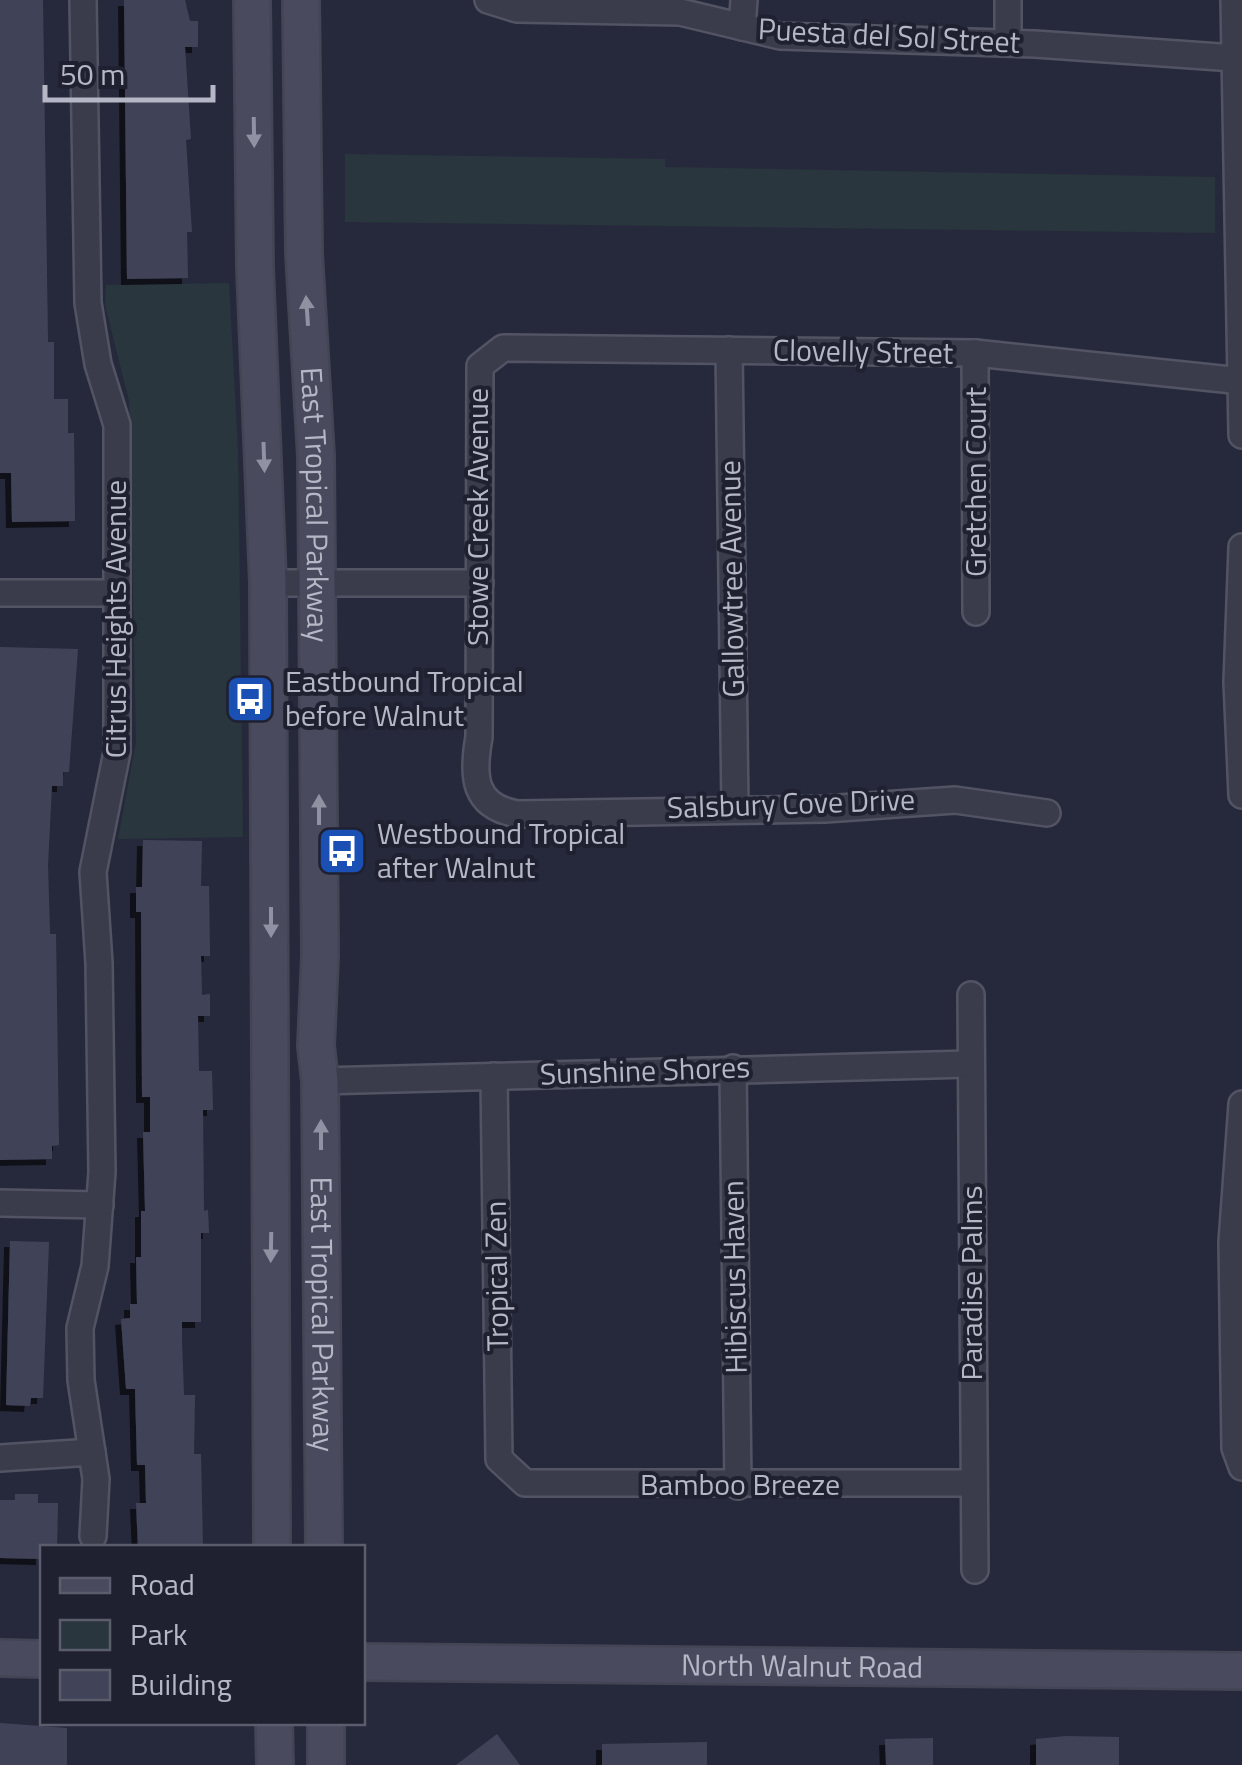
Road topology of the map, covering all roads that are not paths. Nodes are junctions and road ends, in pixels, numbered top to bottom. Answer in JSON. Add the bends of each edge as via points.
{"nodes":[{"id":1,"x":83,"y":0,"type":"edge"},
{"id":2,"x":252,"y":0,"type":"edge"},
{"id":3,"x":301,"y":0,"type":"edge"},
{"id":4,"x":488,"y":0,"type":"edge"},
{"id":5,"x":744,"y":0,"type":"edge"},
{"id":6,"x":1008,"y":0,"type":"edge"},
{"id":7,"x":1234,"y":0,"type":"edge"},
{"id":8,"x":742,"y":27,"type":"junction"},
{"id":9,"x":1008,"y":42,"type":"junction"},
{"id":10,"x":1234,"y":58,"type":"junction"},
{"id":11,"x":729,"y":350,"type":"junction"},
{"id":12,"x":975,"y":353,"type":"junction"},
{"id":13,"x":486,"y":359,"type":"joint"},
{"id":14,"x":1242,"y":381,"type":"edge"},
{"id":15,"x":1242,"y":435,"type":"edge"},
{"id":16,"x":1242,"y":547,"type":"edge"},
{"id":17,"x":268,"y":583,"type":"junction"},
{"id":18,"x":318,"y":583,"type":"junction"},
{"id":19,"x":480,"y":583,"type":"junction"},
{"id":20,"x":117,"y":592,"type":"junction"},
{"id":21,"x":0,"y":593,"type":"edge"},
{"id":22,"x":976,"y":612,"type":"dead end"},
{"id":23,"x":1240,"y":639,"type":"edge"},
{"id":24,"x":482,"y":795,"type":"joint"},
{"id":25,"x":1242,"y":795,"type":"edge"},
{"id":26,"x":734,"y":808,"type":"junction"},
{"id":27,"x":1047,"y":813,"type":"dead end"},
{"id":28,"x":971,"y":995,"type":"dead end"},
{"id":29,"x":970,"y":1064,"type":"junction"},
{"id":30,"x":733,"y":1068,"type":"junction"},
{"id":31,"x":494,"y":1076,"type":"junction"},
{"id":32,"x":320,"y":1081,"type":"junction"},
{"id":33,"x":1242,"y":1104,"type":"edge"},
{"id":34,"x":0,"y":1203,"type":"edge"},
{"id":35,"x":100,"y":1205,"type":"junction"},
{"id":36,"x":92,"y":1452,"type":"junction"},
{"id":37,"x":0,"y":1458,"type":"edge"},
{"id":38,"x":1241,"y":1467,"type":"edge"},
{"id":39,"x":510,"y":1473,"type":"joint"},
{"id":40,"x":974,"y":1483,"type":"junction"},
{"id":41,"x":738,"y":1486,"type":"junction"},
{"id":42,"x":93,"y":1536,"type":"dead end"},
{"id":43,"x":272,"y":1545,"type":"edge"},
{"id":44,"x":324,"y":1545,"type":"edge"},
{"id":45,"x":974,"y":1570,"type":"dead end"},
{"id":46,"x":0,"y":1658,"type":"edge"},
{"id":47,"x":40,"y":1659,"type":"edge"},
{"id":48,"x":365,"y":1662,"type":"edge"},
{"id":49,"x":1242,"y":1671,"type":"edge"},
{"id":50,"x":274,"y":1725,"type":"edge"},
{"id":51,"x":326,"y":1725,"type":"edge"},
{"id":52,"x":275,"y":1765,"type":"edge"},
{"id":53,"x":326,"y":1765,"type":"edge"}],
"edges":[{"from":1,"to":20,"type":"street","name":"Citrus Heights Avenue","via":[[88,304],[117,426]]},
{"from":2,"to":17,"type":"main road","name":"East Tropical Parkway","one_way":true},
{"from":18,"to":3,"type":"main road","name":"East Tropical Parkway","one_way":true},
{"from":4,"to":8,"type":"street","name":"Puesta del Sol Street","via":[[518,9],[680,12]]},
{"from":5,"to":8,"type":"street"},
{"from":6,"to":9,"type":"street"},
{"from":7,"to":10,"type":"street"},
{"from":8,"to":9,"type":"street","name":"Puesta del Sol Street","via":[[810,37]]},
{"from":9,"to":10,"type":"street","name":"Puesta del Sol Street"},
{"from":10,"to":14,"type":"street"},
{"from":11,"to":12,"type":"street","name":"Clovelly Street"},
{"from":11,"to":13,"type":"street","name":"Clovelly Street","via":[[503,348]]},
{"from":11,"to":26,"type":"street","name":"Gallowtree Avenue"},
{"from":12,"to":14,"type":"street","name":"Clovelly Street"},
{"from":12,"to":22,"type":"street","name":"Gretchen Court"},
{"from":13,"to":19,"type":"street","name":"Stowe Creek Avenue","via":[[478,374]]},
{"from":14,"to":15,"type":"street"},
{"from":16,"to":23,"type":"street"},
{"from":17,"to":18,"type":"street"},
{"from":17,"to":43,"type":"main road","name":"East Tropical Parkway","one_way":true},
{"from":18,"to":19,"type":"street"},
{"from":32,"to":18,"type":"main road","name":"East Tropical Parkway","one_way":true},
{"from":19,"to":24,"type":"street","name":"Stowe Creek Avenue","via":[[473,769]]},
{"from":20,"to":21,"type":"street"},
{"from":20,"to":35,"type":"street","name":"Citrus Heights Avenue","via":[[117,752],[93,872]]},
{"from":23,"to":25,"type":"street"},
{"from":24,"to":26,"type":"street","name":"Salsbury Cove Drive","via":[[491,807],[518,814]]},
{"from":26,"to":27,"type":"street","name":"Salsbury Cove Drive","via":[[955,800]]},
{"from":28,"to":29,"type":"street","name":"Paradise Palms"},
{"from":29,"to":30,"type":"street","name":"Sunshine Shores"},
{"from":29,"to":40,"type":"street","name":"Paradise Palms"},
{"from":30,"to":31,"type":"street","name":"Sunshine Shores"},
{"from":30,"to":41,"type":"street","name":"Hibiscus Haven"},
{"from":31,"to":32,"type":"street","name":"Sunshine Shores"},
{"from":31,"to":39,"type":"street","name":"Tropical Zen","via":[[500,1459]]},
{"from":44,"to":32,"type":"main road","name":"East Tropical Parkway","one_way":true},
{"from":33,"to":38,"type":"street","via":[[1232,1242],[1235,1448]]},
{"from":34,"to":35,"type":"street"},
{"from":35,"to":36,"type":"street","name":"Citrus Heights Avenue","via":[[80,1328]]},
{"from":36,"to":37,"type":"street"},
{"from":36,"to":42,"type":"street","name":"Citrus Heights Avenue"},
{"from":39,"to":41,"type":"street","name":"Bamboo Breeze","via":[[525,1483]]},
{"from":40,"to":41,"type":"street","name":"Bamboo Breeze"},
{"from":40,"to":45,"type":"street","name":"Paradise Palms"},
{"from":46,"to":47,"type":"main road"},
{"from":48,"to":49,"type":"main road","name":"North Walnut Road"},
{"from":50,"to":52,"type":"main road"},
{"from":51,"to":53,"type":"main road"}]}
